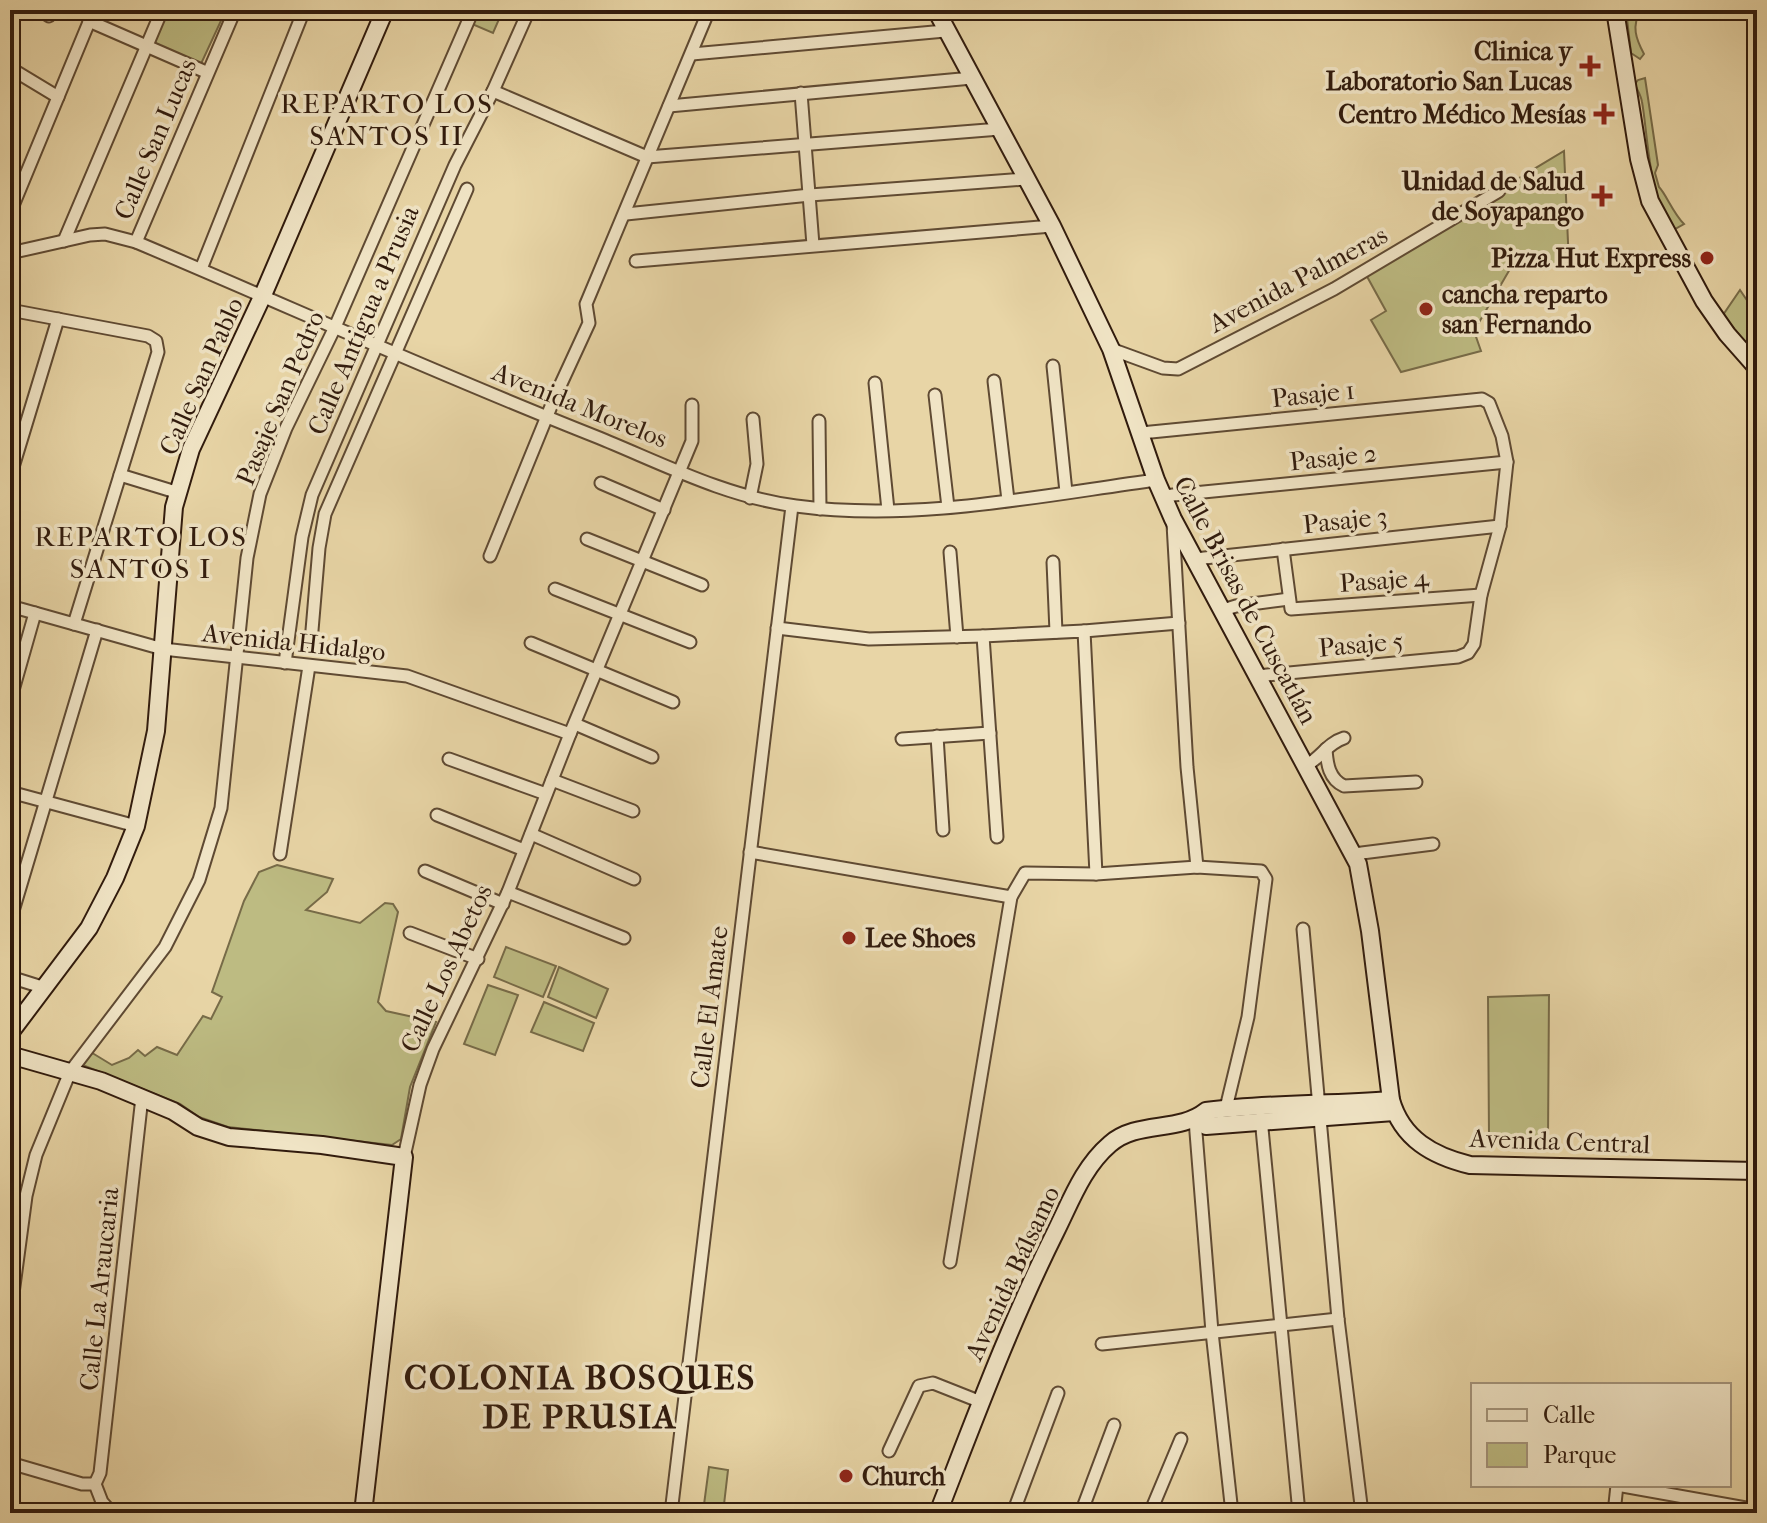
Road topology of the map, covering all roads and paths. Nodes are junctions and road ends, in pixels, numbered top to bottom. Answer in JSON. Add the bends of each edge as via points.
{"nodes":[{"id":1,"x":162,"y":10,"type":"edge"},
{"id":2,"x":235,"y":10,"type":"edge"},
{"id":3,"x":304,"y":10,"type":"edge"},
{"id":4,"x":385,"y":10,"type":"edge"},
{"id":5,"x":473,"y":10,"type":"edge"},
{"id":6,"x":529,"y":10,"type":"edge"},
{"id":7,"x":709,"y":10,"type":"edge"},
{"id":8,"x":936,"y":10,"type":"edge"},
{"id":9,"x":1615,"y":10,"type":"edge"},
{"id":10,"x":91,"y":15,"type":"edge"},
{"id":11,"x":945,"y":31,"type":"junction"},
{"id":12,"x":147,"y":46,"type":"junction"},
{"id":13,"x":692,"y":54,"type":"junction"},
{"id":14,"x":10,"y":68,"type":"edge"},
{"id":15,"x":206,"y":72,"type":"junction"},
{"id":16,"x":972,"y":78,"type":"junction"},
{"id":17,"x":493,"y":91,"type":"junction"},
{"id":18,"x":801,"y":93,"type":"junction"},
{"id":19,"x":58,"y":97,"type":"junction"},
{"id":20,"x":669,"y":106,"type":"junction"},
{"id":21,"x":1000,"y":129,"type":"junction"},
{"id":22,"x":807,"y":143,"type":"junction"},
{"id":23,"x":647,"y":157,"type":"junction"},
{"id":24,"x":1026,"y":179,"type":"junction"},
{"id":25,"x":467,"y":189,"type":"dead end"},
{"id":26,"x":1499,"y":191,"type":"dead end"},
{"id":27,"x":810,"y":195,"type":"junction"},
{"id":28,"x":10,"y":213,"type":"edge"},
{"id":29,"x":626,"y":214,"type":"junction"},
{"id":30,"x":1052,"y":226,"type":"junction"},
{"id":31,"x":64,"y":241,"type":"junction"},
{"id":32,"x":136,"y":242,"type":"junction"},
{"id":33,"x":813,"y":245,"type":"junction"},
{"id":34,"x":10,"y":253,"type":"edge"},
{"id":35,"x":636,"y":261,"type":"dead end"},
{"id":36,"x":201,"y":269,"type":"junction"},
{"id":37,"x":263,"y":295,"type":"junction"},
{"id":38,"x":10,"y":310,"type":"edge"},
{"id":39,"x":58,"y":319,"type":"junction"},
{"id":40,"x":335,"y":327,"type":"junction"},
{"id":41,"x":378,"y":345,"type":"junction"},
{"id":42,"x":1111,"y":349,"type":"junction"},
{"id":43,"x":396,"y":353,"type":"junction"},
{"id":44,"x":1053,"y":366,"type":"dead end"},
{"id":45,"x":1757,"y":368,"type":"edge"},
{"id":46,"x":994,"y":381,"type":"dead end"},
{"id":47,"x":875,"y":383,"type":"dead end"},
{"id":48,"x":935,"y":395,"type":"dead end"},
{"id":49,"x":692,"y":405,"type":"dead end"},
{"id":50,"x":546,"y":417,"type":"junction"},
{"id":51,"x":753,"y":419,"type":"dead end"},
{"id":52,"x":819,"y":421,"type":"dead end"},
{"id":53,"x":1141,"y":433,"type":"junction"},
{"id":54,"x":1507,"y":462,"type":"junction"},
{"id":55,"x":680,"y":470,"type":"junction"},
{"id":56,"x":120,"y":475,"type":"junction"},
{"id":57,"x":10,"y":477,"type":"edge"},
{"id":58,"x":601,"y":483,"type":"dead end"},
{"id":59,"x":1159,"y":488,"type":"junction"},
{"id":60,"x":1066,"y":492,"type":"junction"},
{"id":61,"x":179,"y":493,"type":"junction"},
{"id":62,"x":750,"y":498,"type":"junction"},
{"id":63,"x":1008,"y":500,"type":"junction"},
{"id":64,"x":792,"y":506,"type":"junction"},
{"id":65,"x":948,"y":507,"type":"junction"},
{"id":66,"x":820,"y":509,"type":"junction"},
{"id":67,"x":664,"y":510,"type":"junction"},
{"id":68,"x":888,"y":510,"type":"junction"},
{"id":69,"x":1173,"y":519,"type":"junction"},
{"id":70,"x":1500,"y":526,"type":"junction"},
{"id":71,"x":587,"y":539,"type":"dead end"},
{"id":72,"x":1283,"y":549,"type":"junction"},
{"id":73,"x":950,"y":552,"type":"dead end"},
{"id":74,"x":490,"y":556,"type":"dead end"},
{"id":75,"x":1195,"y":559,"type":"junction"},
{"id":76,"x":642,"y":562,"type":"junction"},
{"id":77,"x":1053,"y":562,"type":"dead end"},
{"id":78,"x":702,"y":585,"type":"dead end"},
{"id":79,"x":555,"y":589,"type":"dead end"},
{"id":80,"x":1481,"y":595,"type":"junction"},
{"id":81,"x":1290,"y":604,"type":"junction"},
{"id":82,"x":10,"y":606,"type":"edge"},
{"id":83,"x":1223,"y":610,"type":"junction"},
{"id":84,"x":35,"y":613,"type":"junction"},
{"id":85,"x":621,"y":616,"type":"junction"},
{"id":86,"x":1179,"y":623,"type":"junction"},
{"id":87,"x":74,"y":624,"type":"junction"},
{"id":88,"x":777,"y":628,"type":"junction"},
{"id":89,"x":97,"y":630,"type":"junction"},
{"id":90,"x":1084,"y":631,"type":"junction"},
{"id":91,"x":1056,"y":632,"type":"junction"},
{"id":92,"x":983,"y":636,"type":"junction"},
{"id":93,"x":957,"y":637,"type":"junction"},
{"id":94,"x":311,"y":642,"type":"dead end"},
{"id":95,"x":690,"y":642,"type":"dead end"},
{"id":96,"x":531,"y":643,"type":"dead end"},
{"id":97,"x":163,"y":649,"type":"junction"},
{"id":98,"x":237,"y":659,"type":"junction"},
{"id":99,"x":285,"y":663,"type":"junction"},
{"id":100,"x":309,"y":666,"type":"junction"},
{"id":101,"x":598,"y":670,"type":"junction"},
{"id":102,"x":1257,"y":676,"type":"junction"},
{"id":103,"x":10,"y":701,"type":"edge"},
{"id":104,"x":673,"y":702,"type":"dead end"},
{"id":105,"x":572,"y":729,"type":"junction"},
{"id":106,"x":990,"y":733,"type":"junction"},
{"id":107,"x":937,"y":736,"type":"junction"},
{"id":108,"x":1344,"y":738,"type":"dead end"},
{"id":109,"x":902,"y":739,"type":"dead end"},
{"id":110,"x":1326,"y":749,"type":"junction"},
{"id":111,"x":652,"y":757,"type":"dead end"},
{"id":112,"x":449,"y":759,"type":"dead end"},
{"id":113,"x":1307,"y":765,"type":"junction"},
{"id":114,"x":552,"y":780,"type":"junction"},
{"id":115,"x":1416,"y":782,"type":"dead end"},
{"id":116,"x":10,"y":792,"type":"edge"},
{"id":117,"x":546,"y":794,"type":"junction"},
{"id":118,"x":46,"y":802,"type":"junction"},
{"id":119,"x":633,"y":811,"type":"dead end"},
{"id":120,"x":437,"y":815,"type":"dead end"},
{"id":121,"x":136,"y":826,"type":"junction"},
{"id":122,"x":943,"y":830,"type":"dead end"},
{"id":123,"x":531,"y":834,"type":"junction"},
{"id":124,"x":997,"y":837,"type":"dead end"},
{"id":125,"x":1433,"y":844,"type":"dead end"},
{"id":126,"x":524,"y":850,"type":"junction"},
{"id":127,"x":750,"y":852,"type":"junction"},
{"id":128,"x":280,"y":854,"type":"dead end"},
{"id":129,"x":1354,"y":854,"type":"junction"},
{"id":130,"x":1197,"y":867,"type":"junction"},
{"id":131,"x":425,"y":871,"type":"dead end"},
{"id":132,"x":1096,"y":874,"type":"junction"},
{"id":133,"x":634,"y":879,"type":"dead end"},
{"id":134,"x":508,"y":892,"type":"junction"},
{"id":135,"x":1011,"y":897,"type":"junction"},
{"id":136,"x":503,"y":904,"type":"junction"},
{"id":137,"x":10,"y":921,"type":"edge"},
{"id":138,"x":1303,"y":929,"type":"dead end"},
{"id":139,"x":410,"y":933,"type":"dead end"},
{"id":140,"x":624,"y":938,"type":"dead end"},
{"id":141,"x":478,"y":959,"type":"junction"},
{"id":142,"x":10,"y":977,"type":"edge"},
{"id":143,"x":45,"y":988,"type":"junction"},
{"id":144,"x":10,"y":1033,"type":"edge"},
{"id":145,"x":10,"y":1055,"type":"edge"},
{"id":146,"x":70,"y":1072,"type":"junction"},
{"id":147,"x":142,"y":1097,"type":"junction"},
{"id":148,"x":1392,"y":1106,"type":"junction"},
{"id":149,"x":1226,"y":1108,"type":"junction"},
{"id":150,"x":1318,"y":1111,"type":"junction"},
{"id":151,"x":1260,"y":1113,"type":"junction"},
{"id":152,"x":1195,"y":1120,"type":"junction"},
{"id":153,"x":404,"y":1157,"type":"junction"},
{"id":154,"x":1757,"y":1171,"type":"edge"},
{"id":155,"x":950,"y":1262,"type":"dead end"},
{"id":156,"x":10,"y":1316,"type":"edge"},
{"id":157,"x":1338,"y":1319,"type":"junction"},
{"id":158,"x":1280,"y":1326,"type":"junction"},
{"id":159,"x":1212,"y":1332,"type":"junction"},
{"id":160,"x":1102,"y":1344,"type":"dead end"},
{"id":161,"x":1058,"y":1393,"type":"dead end"},
{"id":162,"x":981,"y":1402,"type":"junction"},
{"id":163,"x":1114,"y":1425,"type":"dead end"},
{"id":164,"x":1181,"y":1439,"type":"dead end"},
{"id":165,"x":889,"y":1451,"type":"dead end"},
{"id":166,"x":10,"y":1463,"type":"edge"},
{"id":167,"x":95,"y":1484,"type":"junction"},
{"id":168,"x":1617,"y":1487,"type":"edge"},
{"id":169,"x":1628,"y":1487,"type":"edge"},
{"id":170,"x":1757,"y":1510,"type":"edge"},
{"id":171,"x":112,"y":1513,"type":"edge"},
{"id":172,"x":363,"y":1513,"type":"edge"},
{"id":173,"x":671,"y":1513,"type":"edge"},
{"id":174,"x":938,"y":1513,"type":"edge"},
{"id":175,"x":1013,"y":1513,"type":"edge"},
{"id":176,"x":1081,"y":1513,"type":"edge"},
{"id":177,"x":1150,"y":1513,"type":"edge"},
{"id":178,"x":1232,"y":1513,"type":"edge"},
{"id":179,"x":1299,"y":1513,"type":"edge"},
{"id":180,"x":1362,"y":1513,"type":"edge"},
{"id":181,"x":1614,"y":1513,"type":"edge"}],
"edges":[{"from":1,"to":12,"type":"street"},
{"from":2,"to":15,"type":"street","name":"Calle San Lucas"},
{"from":3,"to":36,"type":"street"},
{"from":4,"to":37,"type":"street","name":"Calle San Pablo"},
{"from":5,"to":40,"type":"street","name":"Pasaje San Pedro"},
{"from":6,"to":17,"type":"street","name":"Calle Antigua a Prusia"},
{"from":7,"to":13,"type":"street"},
{"from":8,"to":11,"type":"street","name":"Calle Brisas de Cuscatlán"},
{"from":9,"to":45,"type":"street","via":[[1650,201],[1709,310]]},
{"from":10,"to":12,"type":"street"},
{"from":10,"to":19,"type":"street"},
{"from":11,"to":13,"type":"street"},
{"from":11,"to":16,"type":"street","name":"Calle Brisas de Cuscatlán"},
{"from":12,"to":15,"type":"street"},
{"from":12,"to":31,"type":"street"},
{"from":13,"to":20,"type":"street"},
{"from":14,"to":19,"type":"street"},
{"from":15,"to":32,"type":"street","name":"Calle San Lucas"},
{"from":16,"to":18,"type":"street"},
{"from":16,"to":21,"type":"street","name":"Calle Brisas de Cuscatlán"},
{"from":17,"to":23,"type":"street"},
{"from":17,"to":41,"type":"street","name":"Calle Antigua a Prusia","via":[[455,165]]},
{"from":18,"to":20,"type":"street"},
{"from":18,"to":22,"type":"street"},
{"from":19,"to":28,"type":"street"},
{"from":20,"to":23,"type":"street"},
{"from":21,"to":22,"type":"street"},
{"from":21,"to":24,"type":"street","name":"Calle Brisas de Cuscatlán"},
{"from":22,"to":23,"type":"street"},
{"from":22,"to":27,"type":"street"},
{"from":23,"to":29,"type":"street"},
{"from":24,"to":27,"type":"street"},
{"from":24,"to":30,"type":"street","name":"Calle Brisas de Cuscatlán"},
{"from":25,"to":43,"type":"street"},
{"from":26,"to":42,"type":"street","name":"Avenida Palmeras","via":[[1334,289],[1178,369]]},
{"from":27,"to":29,"type":"street"},
{"from":27,"to":33,"type":"street"},
{"from":29,"to":50,"type":"street","via":[[586,304],[589,323]]},
{"from":30,"to":33,"type":"street"},
{"from":30,"to":42,"type":"street","name":"Calle Brisas de Cuscatlán"},
{"from":31,"to":32,"type":"street","name":"Avenida Morelos","via":[[105,234]]},
{"from":31,"to":34,"type":"street","name":"Avenida Morelos"},
{"from":32,"to":36,"type":"street","name":"Avenida Morelos"},
{"from":33,"to":35,"type":"street"},
{"from":36,"to":37,"type":"street","name":"Avenida Morelos"},
{"from":37,"to":40,"type":"street","name":"Avenida Morelos"},
{"from":37,"to":61,"type":"street","name":"Calle San Pablo","via":[[191,449]]},
{"from":38,"to":39,"type":"street"},
{"from":39,"to":56,"type":"street","via":[[156,341],[158,352]]},
{"from":39,"to":57,"type":"street"},
{"from":40,"to":41,"type":"street","name":"Avenida Morelos"},
{"from":40,"to":98,"type":"street","name":"Pasaje San Pedro","via":[[260,494],[247,558]]},
{"from":41,"to":43,"type":"street","name":"Avenida Morelos"},
{"from":41,"to":99,"type":"street","name":"Calle Antigua a Prusia","via":[[312,495]]},
{"from":42,"to":53,"type":"street","name":"Calle Brisas de Cuscatlán"},
{"from":43,"to":50,"type":"street","name":"Avenida Morelos"},
{"from":43,"to":94,"type":"street","via":[[325,514]]},
{"from":44,"to":60,"type":"street"},
{"from":46,"to":63,"type":"street"},
{"from":47,"to":68,"type":"street"},
{"from":48,"to":65,"type":"street"},
{"from":49,"to":55,"type":"street","name":"Calle Los Abetos","via":[[692,441]]},
{"from":50,"to":55,"type":"street","name":"Avenida Morelos"},
{"from":50,"to":74,"type":"street"},
{"from":51,"to":62,"type":"street","via":[[757,464]]},
{"from":52,"to":66,"type":"street"},
{"from":53,"to":54,"type":"street","name":"Pasaje 1","via":[[1482,399],[1489,403]]},
{"from":53,"to":59,"type":"street","name":"Calle Brisas de Cuscatlán"},
{"from":54,"to":59,"type":"street","name":"Pasaje 2"},
{"from":54,"to":70,"type":"street"},
{"from":55,"to":62,"type":"street","name":"Avenida Morelos"},
{"from":55,"to":67,"type":"street","name":"Calle Los Abetos"},
{"from":56,"to":61,"type":"street"},
{"from":56,"to":87,"type":"street"},
{"from":58,"to":67,"type":"street"},
{"from":59,"to":60,"type":"street","name":"Avenida Morelos"},
{"from":59,"to":69,"type":"street","name":"Calle Brisas de Cuscatlán"},
{"from":60,"to":63,"type":"street","name":"Avenida Morelos"},
{"from":61,"to":97,"type":"street","name":"Calle San Pablo"},
{"from":62,"to":64,"type":"street","name":"Avenida Morelos"},
{"from":63,"to":65,"type":"street","name":"Avenida Morelos"},
{"from":64,"to":66,"type":"street","name":"Avenida Morelos"},
{"from":64,"to":88,"type":"street","name":"Calle El Amate"},
{"from":65,"to":68,"type":"street","name":"Avenida Morelos"},
{"from":66,"to":68,"type":"street","name":"Avenida Morelos"},
{"from":67,"to":76,"type":"street","name":"Calle Los Abetos"},
{"from":69,"to":75,"type":"street","name":"Calle Brisas de Cuscatlán"},
{"from":69,"to":86,"type":"street"},
{"from":70,"to":72,"type":"street","name":"Pasaje 3"},
{"from":70,"to":80,"type":"street"},
{"from":71,"to":76,"type":"street"},
{"from":72,"to":75,"type":"street","name":"Pasaje 3"},
{"from":72,"to":81,"type":"street"},
{"from":73,"to":93,"type":"street"},
{"from":75,"to":83,"type":"street","name":"Calle Brisas de Cuscatlán"},
{"from":76,"to":78,"type":"street"},
{"from":76,"to":85,"type":"street","name":"Calle Los Abetos"},
{"from":77,"to":91,"type":"street"},
{"from":79,"to":85,"type":"street"},
{"from":80,"to":81,"type":"street","name":"Pasaje 4"},
{"from":80,"to":102,"type":"street","name":"Pasaje 5","via":[[1474,644],[1458,657]]},
{"from":81,"to":83,"type":"street","name":"Pasaje 4"},
{"from":82,"to":84,"type":"street","name":"Avenida Hidalgo"},
{"from":83,"to":102,"type":"street","name":"Calle Brisas de Cuscatlán"},
{"from":84,"to":87,"type":"street","name":"Avenida Hidalgo"},
{"from":84,"to":103,"type":"street"},
{"from":85,"to":95,"type":"street"},
{"from":85,"to":101,"type":"street","name":"Calle Los Abetos"},
{"from":86,"to":90,"type":"street"},
{"from":86,"to":130,"type":"street"},
{"from":87,"to":89,"type":"street","name":"Avenida Hidalgo"},
{"from":88,"to":93,"type":"street","via":[[869,639]]},
{"from":88,"to":127,"type":"street","name":"Calle El Amate"},
{"from":89,"to":97,"type":"street","name":"Avenida Hidalgo"},
{"from":89,"to":118,"type":"street"},
{"from":90,"to":91,"type":"street"},
{"from":90,"to":132,"type":"street"},
{"from":91,"to":92,"type":"street"},
{"from":92,"to":93,"type":"street"},
{"from":92,"to":106,"type":"street"},
{"from":96,"to":101,"type":"street"},
{"from":97,"to":98,"type":"street","name":"Avenida Hidalgo"},
{"from":97,"to":121,"type":"street","name":"Calle San Pablo","via":[[156,731]]},
{"from":98,"to":99,"type":"street","name":"Avenida Hidalgo"},
{"from":98,"to":146,"type":"street","name":"Pasaje San Pedro","via":[[221,808],[199,880],[165,947]]},
{"from":99,"to":100,"type":"street","name":"Avenida Hidalgo"},
{"from":100,"to":105,"type":"street","name":"Avenida Hidalgo","via":[[407,676]]},
{"from":100,"to":128,"type":"street"},
{"from":101,"to":104,"type":"street"},
{"from":101,"to":105,"type":"street","name":"Calle Los Abetos"},
{"from":102,"to":113,"type":"street","name":"Calle Brisas de Cuscatlán"},
{"from":105,"to":111,"type":"street","name":"Avenida Hidalgo"},
{"from":105,"to":114,"type":"street","name":"Calle Los Abetos"},
{"from":106,"to":107,"type":"street"},
{"from":106,"to":124,"type":"street"},
{"from":107,"to":109,"type":"street"},
{"from":107,"to":122,"type":"street"},
{"from":108,"to":110,"type":"street"},
{"from":110,"to":113,"type":"street"},
{"from":110,"to":115,"type":"street","via":[[1330,774],[1344,786]]},
{"from":112,"to":117,"type":"street"},
{"from":113,"to":129,"type":"street","name":"Calle Brisas de Cuscatlán"},
{"from":114,"to":117,"type":"street","name":"Calle Los Abetos"},
{"from":114,"to":119,"type":"street"},
{"from":116,"to":118,"type":"street"},
{"from":117,"to":123,"type":"street","name":"Calle Los Abetos"},
{"from":118,"to":121,"type":"street"},
{"from":118,"to":137,"type":"street"},
{"from":120,"to":126,"type":"street"},
{"from":121,"to":143,"type":"street","name":"Calle San Pablo","via":[[89,928]]},
{"from":123,"to":126,"type":"street","name":"Calle Los Abetos"},
{"from":123,"to":133,"type":"street"},
{"from":125,"to":129,"type":"street"},
{"from":126,"to":134,"type":"street","name":"Calle Los Abetos"},
{"from":127,"to":135,"type":"street"},
{"from":127,"to":173,"type":"street","name":"Calle El Amate"},
{"from":129,"to":148,"type":"street","name":"Calle Brisas de Cuscatlán","via":[[1370,931]]},
{"from":130,"to":132,"type":"street"},
{"from":130,"to":149,"type":"street","via":[[1261,871],[1266,879],[1248,1017]]},
{"from":131,"to":136,"type":"street"},
{"from":132,"to":135,"type":"street","via":[[1025,873]]},
{"from":134,"to":136,"type":"street","name":"Calle Los Abetos"},
{"from":134,"to":140,"type":"street"},
{"from":135,"to":155,"type":"street"},
{"from":136,"to":141,"type":"street","name":"Calle Los Abetos"},
{"from":138,"to":150,"type":"street"},
{"from":139,"to":141,"type":"street"},
{"from":141,"to":153,"type":"street","name":"Calle Los Abetos","via":[[433,1049]]},
{"from":142,"to":143,"type":"street"},
{"from":143,"to":144,"type":"street","name":"Calle San Pablo"},
{"from":145,"to":146,"type":"street"},
{"from":146,"to":147,"type":"street"},
{"from":146,"to":156,"type":"street","name":"Pasaje San Pedro","via":[[36,1155]]},
{"from":147,"to":153,"type":"street","via":[[229,1137]]},
{"from":147,"to":167,"type":"street","name":"Calle La Araucaria"},
{"from":148,"to":150,"type":"street","name":"Avenida Bálsamo"},
{"from":148,"to":154,"type":"street","name":"Avenida Central","via":[[1399,1123],[1421,1144],[1443,1158],[1470,1165]]},
{"from":149,"to":151,"type":"street","name":"Avenida Bálsamo"},
{"from":149,"to":152,"type":"street","name":"Avenida Bálsamo","via":[[1206,1111]]},
{"from":150,"to":151,"type":"street","name":"Avenida Bálsamo"},
{"from":150,"to":157,"type":"street"},
{"from":151,"to":152,"type":"street","name":"Avenida Bálsamo","via":[[1206,1126]]},
{"from":151,"to":158,"type":"street"},
{"from":152,"to":159,"type":"street"},
{"from":152,"to":162,"type":"street","name":"Avenida Bálsamo","via":[[1117,1138],[1084,1173],[1010,1327]]},
{"from":153,"to":172,"type":"street","name":"Calle Los Abetos"},
{"from":157,"to":158,"type":"street"},
{"from":157,"to":180,"type":"street"},
{"from":158,"to":159,"type":"street"},
{"from":158,"to":179,"type":"street"},
{"from":159,"to":160,"type":"street"},
{"from":159,"to":178,"type":"street"},
{"from":161,"to":175,"type":"street"},
{"from":162,"to":165,"type":"street","via":[[933,1383],[919,1386]]},
{"from":162,"to":174,"type":"street","name":"Avenida Bálsamo"},
{"from":163,"to":176,"type":"street"},
{"from":164,"to":177,"type":"street"},
{"from":166,"to":167,"type":"street"},
{"from":167,"to":171,"type":"street"},
{"from":168,"to":181,"type":"street"},
{"from":169,"to":170,"type":"street"}]}
